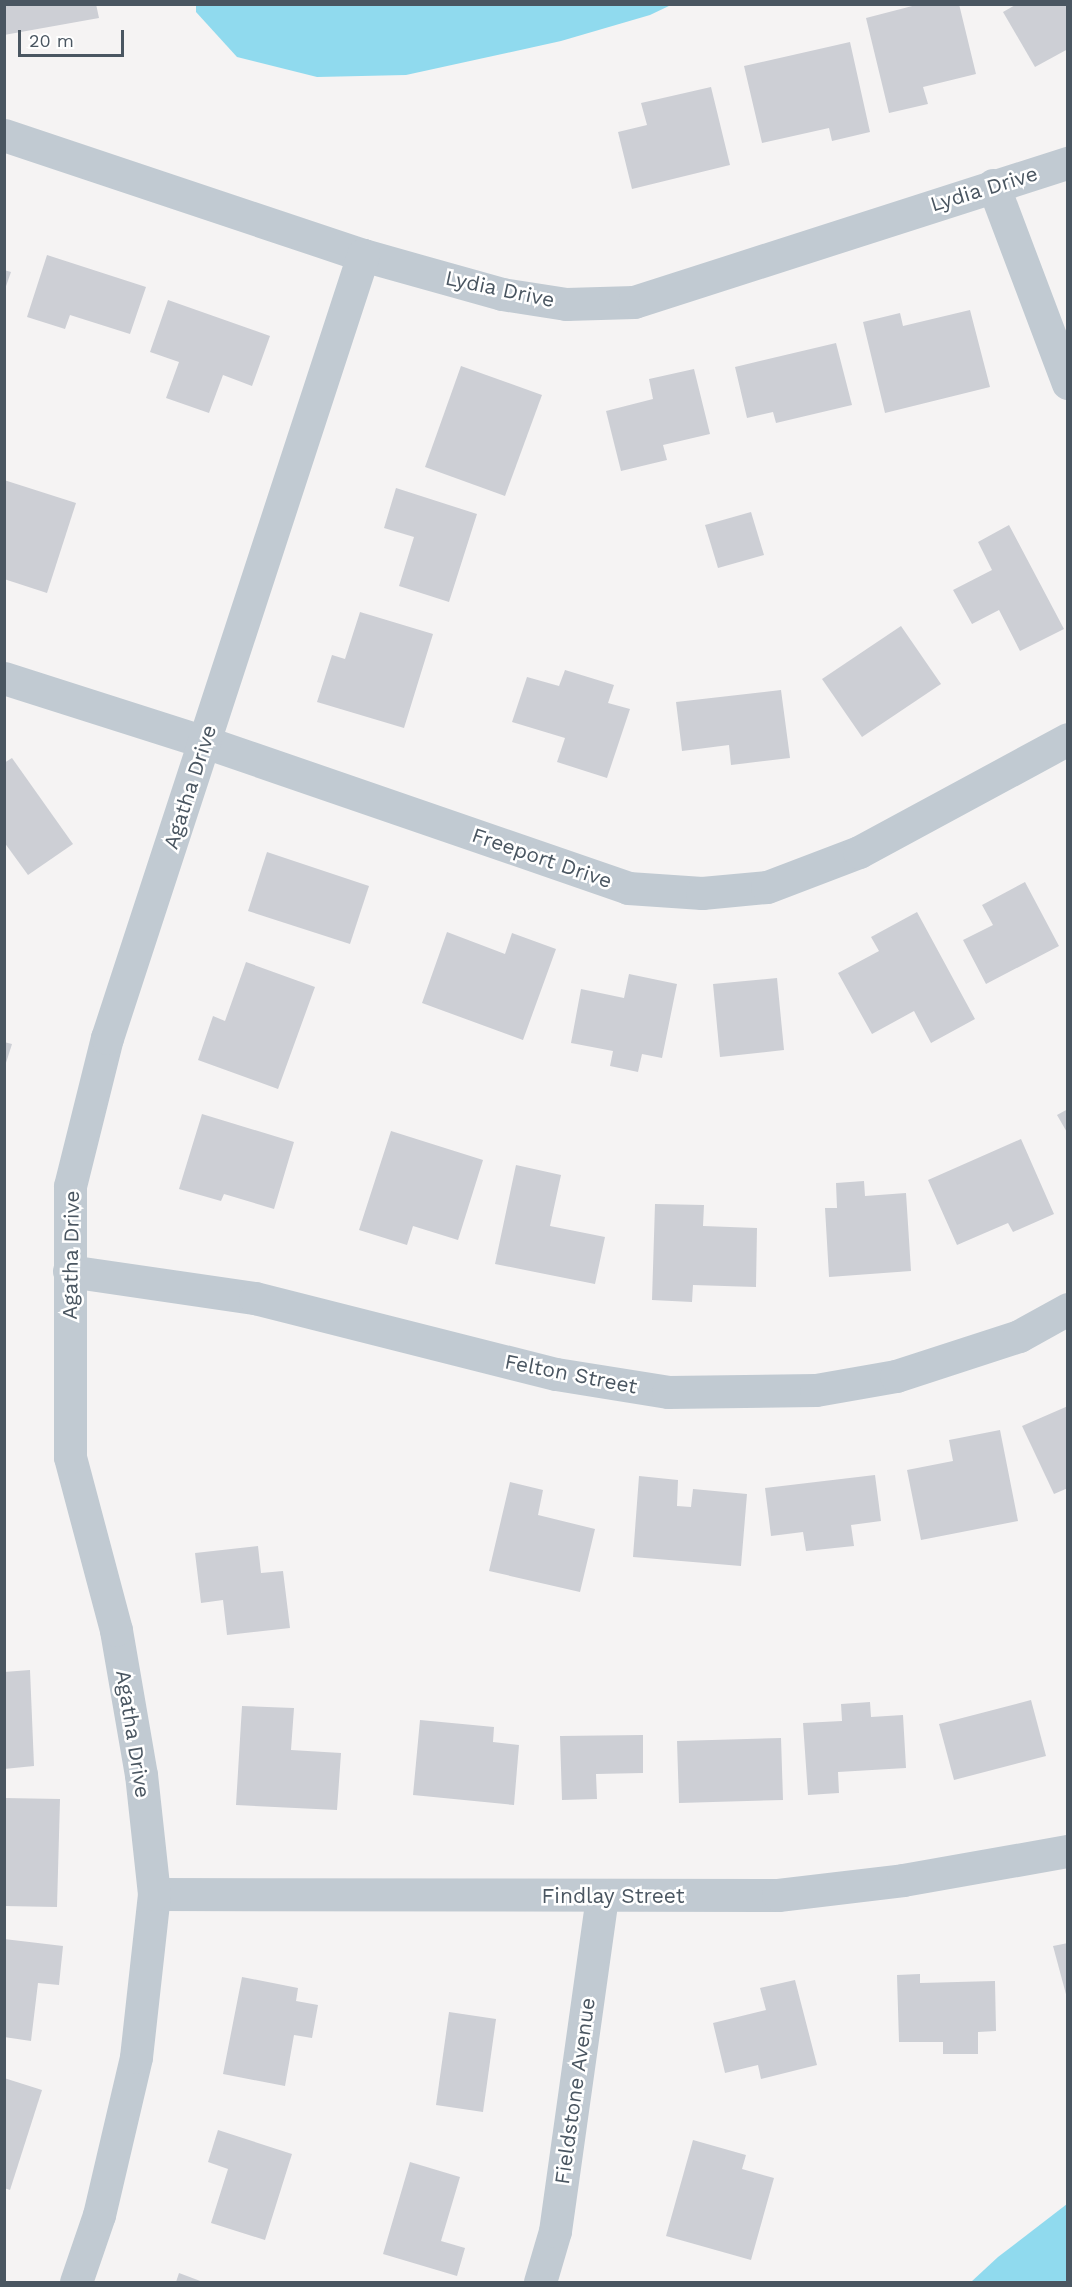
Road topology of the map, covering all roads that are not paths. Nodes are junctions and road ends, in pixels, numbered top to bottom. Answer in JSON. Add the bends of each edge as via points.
{"nodes":[{"id":1,"x":4,"y":135,"type":"edge"},
{"id":2,"x":1068,"y":163,"type":"edge"},
{"id":3,"x":993,"y":185,"type":"junction"},
{"id":4,"x":363,"y":255,"type":"junction"},
{"id":5,"x":1068,"y":383,"type":"edge"},
{"id":6,"x":4,"y":678,"type":"edge"},
{"id":7,"x":1068,"y":739,"type":"edge"},
{"id":8,"x":205,"y":742,"type":"junction"},
{"id":9,"x":69,"y":1271,"type":"junction"},
{"id":10,"x":1068,"y":1309,"type":"edge"},
{"id":11,"x":1068,"y":1851,"type":"edge"},
{"id":12,"x":154,"y":1894,"type":"junction"},
{"id":13,"x":602,"y":1897,"type":"junction"},
{"id":14,"x":76,"y":2283,"type":"edge"},
{"id":15,"x":540,"y":2283,"type":"edge"}],
"edges":[{"from":1,"to":4,"type":"street","name":"Lydia Drive"},
{"from":2,"to":3,"type":"street","name":"Lydia Drive"},
{"from":3,"to":4,"type":"street","name":"Lydia Drive","via":[[634,302],[566,304],[502,294]]},
{"from":3,"to":5,"type":"street"},
{"from":4,"to":8,"type":"street","name":"Agatha Drive"},
{"from":6,"to":8,"type":"street","name":"Freeport Drive"},
{"from":7,"to":8,"type":"street","name":"Freeport Drive","via":[[859,852],[767,887],[702,893],[628,888]]},
{"from":8,"to":9,"type":"street","name":"Agatha Drive","via":[[107,1038],[70,1186]]},
{"from":9,"to":10,"type":"street","name":"Felton Street","via":[[255,1298],[556,1374],[668,1392],[816,1390],[896,1376],[1019,1336]]},
{"from":9,"to":12,"type":"street","name":"Agatha Drive","via":[[70,1457],[116,1630],[141,1775]]},
{"from":11,"to":13,"type":"street","name":"Findlay Street","via":[[903,1880],[778,1895]]},
{"from":12,"to":13,"type":"street","name":"Findlay Street"},
{"from":12,"to":14,"type":"street","name":"Agatha Drive","via":[[136,2056],[99,2215]]},
{"from":13,"to":15,"type":"street","name":"Fieldstone Avenue","via":[[555,2231]]}]}
